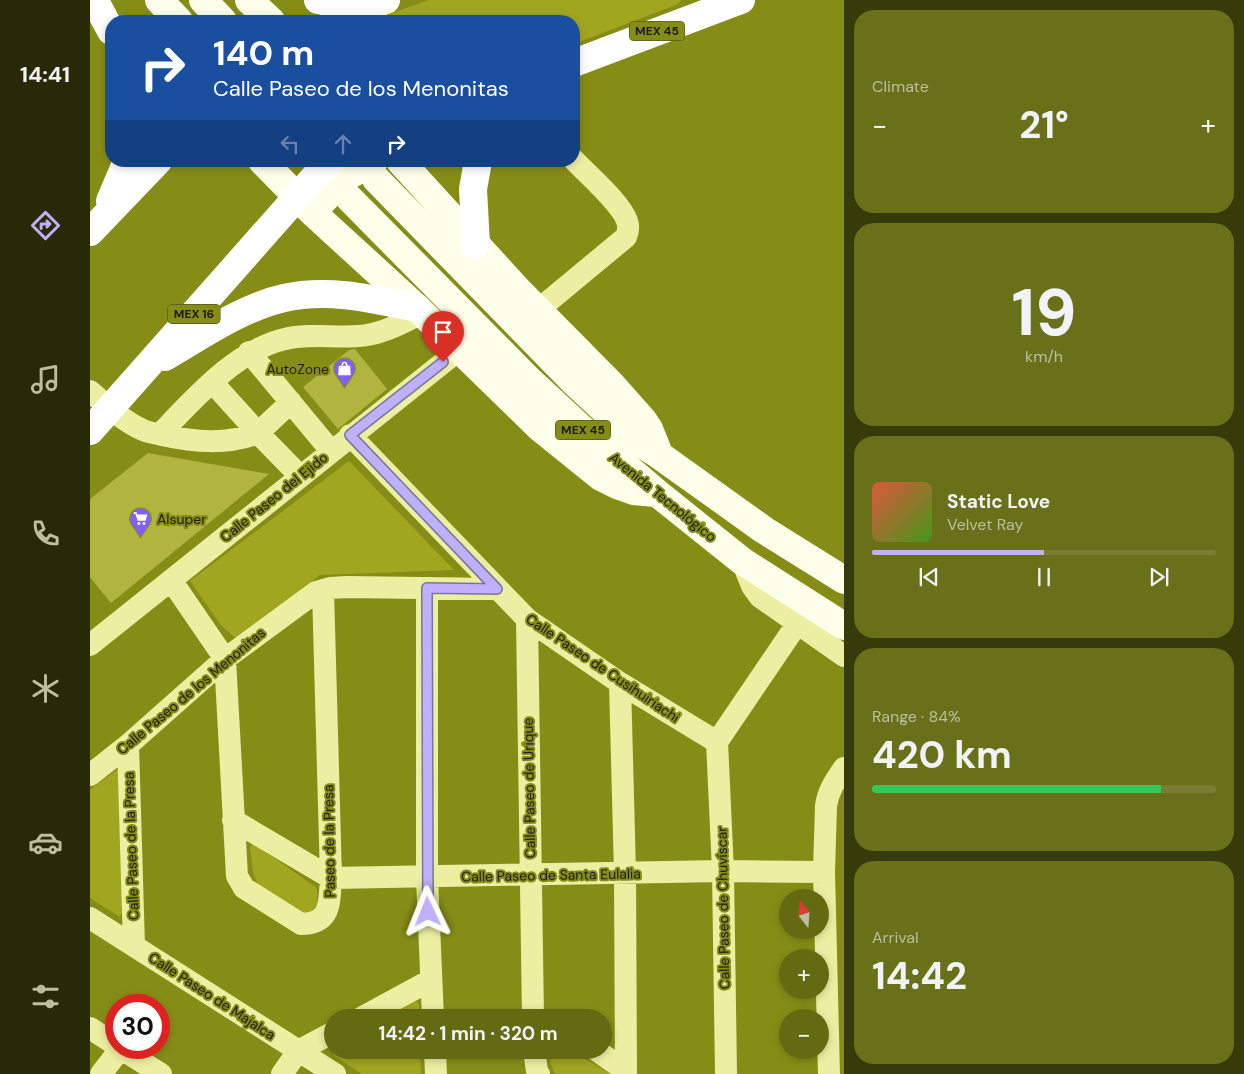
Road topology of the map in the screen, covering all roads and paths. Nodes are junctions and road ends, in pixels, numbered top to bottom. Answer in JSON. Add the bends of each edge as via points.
{"nodes":[{"id":1,"x":95,"y":0,"type":"edge"},
{"id":2,"x":159,"y":0,"type":"edge"},
{"id":3,"x":203,"y":0,"type":"edge"},
{"id":4,"x":249,"y":0,"type":"edge"},
{"id":5,"x":318,"y":0,"type":"edge"},
{"id":6,"x":351,"y":0,"type":"edge"},
{"id":7,"x":386,"y":0,"type":"edge"},
{"id":8,"x":692,"y":0,"type":"edge"},
{"id":9,"x":741,"y":0,"type":"edge"},
{"id":10,"x":110,"y":15,"type":"edge"},
{"id":11,"x":173,"y":15,"type":"edge"},
{"id":12,"x":217,"y":15,"type":"edge"},
{"id":13,"x":264,"y":15,"type":"edge"},
{"id":14,"x":347,"y":15,"type":"edge"},
{"id":15,"x":105,"y":19,"type":"edge"},
{"id":16,"x":673,"y":25,"type":"junction"},
{"id":17,"x":580,"y":60,"type":"edge"},
{"id":18,"x":580,"y":166,"type":"edge"},
{"id":19,"x":125,"y":167,"type":"edge"},
{"id":20,"x":152,"y":167,"type":"edge"},
{"id":21,"x":268,"y":167,"type":"edge"},
{"id":22,"x":325,"y":167,"type":"edge"},
{"id":23,"x":405,"y":167,"type":"edge"},
{"id":24,"x":477,"y":167,"type":"edge"},
{"id":25,"x":375,"y":170,"type":"edge"},
{"id":26,"x":350,"y":199,"type":"dead end"},
{"id":27,"x":305,"y":205,"type":"junction"},
{"id":28,"x":96,"y":225,"type":"edge"},
{"id":29,"x":476,"y":245,"type":"junction"},
{"id":30,"x":419,"y":310,"type":"junction"},
{"id":31,"x":538,"y":310,"type":"junction"},
{"id":32,"x":459,"y":350,"type":"junction"},
{"id":33,"x":249,"y":352,"type":"junction"},
{"id":34,"x":146,"y":367,"type":"junction"},
{"id":35,"x":213,"y":383,"type":"junction"},
{"id":36,"x":100,"y":400,"type":"edge"},
{"id":37,"x":291,"y":402,"type":"junction"},
{"id":38,"x":90,"y":431,"type":"edge"},
{"id":39,"x":258,"y":433,"type":"junction"},
{"id":40,"x":160,"y":434,"type":"junction"},
{"id":41,"x":350,"y":435,"type":"junction"},
{"id":42,"x":331,"y":451,"type":"junction"},
{"id":43,"x":659,"y":455,"type":"junction"},
{"id":44,"x":300,"y":476,"type":"junction"},
{"id":45,"x":657,"y":493,"type":"junction"},
{"id":46,"x":742,"y":561,"type":"junction"},
{"id":47,"x":171,"y":580,"type":"junction"},
{"id":48,"x":844,"y":580,"type":"edge"},
{"id":49,"x":427,"y":588,"type":"junction"},
{"id":50,"x":497,"y":589,"type":"junction"},
{"id":51,"x":323,"y":590,"type":"junction"},
{"id":52,"x":527,"y":619,"type":"junction"},
{"id":53,"x":797,"y":624,"type":"junction"},
{"id":54,"x":844,"y":626,"type":"edge"},
{"id":55,"x":90,"y":645,"type":"edge"},
{"id":56,"x":844,"y":656,"type":"edge"},
{"id":57,"x":225,"y":659,"type":"junction"},
{"id":58,"x":620,"y":683,"type":"junction"},
{"id":59,"x":717,"y":742,"type":"junction"},
{"id":60,"x":128,"y":746,"type":"junction"},
{"id":61,"x":844,"y":768,"type":"edge"},
{"id":62,"x":90,"y":774,"type":"edge"},
{"id":63,"x":826,"y":806,"type":"junction"},
{"id":64,"x":844,"y":819,"type":"edge"},
{"id":65,"x":234,"y":820,"type":"junction"},
{"id":66,"x":723,"y":871,"type":"junction"},
{"id":67,"x":824,"y":872,"type":"junction"},
{"id":68,"x":625,"y":873,"type":"junction"},
{"id":69,"x":530,"y":875,"type":"junction"},
{"id":70,"x":331,"y":878,"type":"junction"},
{"id":71,"x":427,"y":878,"type":"junction"},
{"id":72,"x":90,"y":918,"type":"edge"},
{"id":73,"x":134,"y":946,"type":"junction"},
{"id":74,"x":431,"y":980,"type":"junction"},
{"id":75,"x":378,"y":1009,"type":"edge"},
{"id":76,"x":433,"y":1009,"type":"edge"},
{"id":77,"x":538,"y":1009,"type":"edge"},
{"id":78,"x":90,"y":1028,"type":"edge"},
{"id":79,"x":324,"y":1037,"type":"edge"},
{"id":80,"x":105,"y":1038,"type":"edge"},
{"id":81,"x":298,"y":1051,"type":"junction"},
{"id":82,"x":137,"y":1059,"type":"edge"},
{"id":83,"x":435,"y":1059,"type":"edge"},
{"id":84,"x":535,"y":1059,"type":"edge"},
{"id":85,"x":608,"y":1059,"type":"edge"},
{"id":86,"x":626,"y":1072,"type":"edge"},
{"id":87,"x":161,"y":1074,"type":"edge"},
{"id":88,"x":282,"y":1074,"type":"edge"},
{"id":89,"x":335,"y":1074,"type":"edge"},
{"id":90,"x":436,"y":1074,"type":"edge"},
{"id":91,"x":539,"y":1074,"type":"edge"},
{"id":92,"x":726,"y":1074,"type":"edge"},
{"id":93,"x":829,"y":1074,"type":"edge"}],
"edges":[{"from":1,"to":10,"type":"main road"},
{"from":1,"to":15,"type":"highway"},
{"from":2,"to":11,"type":"main road"},
{"from":3,"to":12,"type":"main road"},
{"from":4,"to":13,"type":"main road"},
{"from":5,"to":6,"type":"highway"},
{"from":7,"to":14,"type":"highway"},
{"from":8,"to":16,"type":"highway"},
{"from":9,"to":16,"type":"highway","number":"MEX 45"},
{"from":16,"to":17,"type":"highway","number":"MEX 45"},
{"from":18,"to":31,"type":"street","via":[[611,197],[627,220],[626,237]]},
{"from":19,"to":28,"type":"highway"},
{"from":20,"to":28,"type":"highway"},
{"from":21,"to":27,"type":"main road"},
{"from":22,"to":27,"type":"highway","via":[[319,172]]},
{"from":23,"to":29,"type":"main road"},
{"from":24,"to":29,"type":"highway","via":[[473,189]]},
{"from":25,"to":27,"type":"main road","via":[[346,177]]},
{"from":25,"to":43,"type":"main road","name":"Avenida Tecnológico","number":"MEX 45","via":[[574,382],[640,443]]},
{"from":26,"to":45,"type":"main road","name":"Avenida Tecnológico","number":"MEX 45","via":[[528,379]]},
{"from":27,"to":30,"type":"main road"},
{"from":27,"to":34,"type":"highway","number":"MEX 16"},
{"from":29,"to":31,"type":"main road"},
{"from":30,"to":32,"type":"main road"},
{"from":30,"to":33,"type":"street","via":[[376,333],[287,338]]},
{"from":30,"to":34,"type":"highway","via":[[355,296],[318,294],[284,298],[250,310]]},
{"from":31,"to":43,"type":"main road","via":[[643,420]]},
{"from":32,"to":41,"type":"street","name":"Calle Paseo del Ejido"},
{"from":32,"to":45,"type":"main road","via":[[539,427],[601,477],[634,491]]},
{"from":33,"to":35,"type":"street"},
{"from":33,"to":37,"type":"street"},
{"from":34,"to":36,"type":"highway","number":"MEX 16"},
{"from":35,"to":39,"type":"street"},
{"from":35,"to":40,"type":"street"},
{"from":36,"to":38,"type":"highway","number":"MEX 16"},
{"from":36,"to":40,"type":"street","via":[[145,431]]},
{"from":37,"to":39,"type":"street"},
{"from":37,"to":42,"type":"street"},
{"from":39,"to":40,"type":"street","via":[[233,440],[211,441]]},
{"from":39,"to":44,"type":"street"},
{"from":41,"to":42,"type":"street","name":"Calle Paseo del Ejido"},
{"from":41,"to":50,"type":"street","name":"Calle Paseo de Cusihuiriachi"},
{"from":42,"to":44,"type":"street","name":"Calle Paseo del Ejido"},
{"from":43,"to":48,"type":"main road","name":"Avenida Tecnológico","number":"MEX 45","via":[[764,530]]},
{"from":44,"to":47,"type":"street","name":"Calle Paseo del Ejido"},
{"from":45,"to":46,"type":"main road","name":"Avenida Tecnológico","number":"MEX 45"},
{"from":46,"to":53,"type":"street","via":[[760,597]]},
{"from":46,"to":54,"type":"main road","name":"Avenida Tecnológico","number":"MEX 45"},
{"from":47,"to":55,"type":"street","name":"Calle Paseo del Ejido"},
{"from":47,"to":57,"type":"street"},
{"from":49,"to":50,"type":"street","name":"Calle Paseo de los Menonitas"},
{"from":49,"to":51,"type":"street","name":"Calle Paseo de los Menonitas","via":[[346,586]]},
{"from":49,"to":71,"type":"street"},
{"from":50,"to":52,"type":"street","name":"Calle Paseo de Cusihuiriachi"},
{"from":51,"to":57,"type":"street","name":"Calle Paseo de los Menonitas","via":[[303,601]]},
{"from":51,"to":70,"type":"street","name":"Paseo de la Presa"},
{"from":52,"to":58,"type":"street","name":"Calle Paseo de Cusihuiriachi"},
{"from":52,"to":69,"type":"street","name":"Calle Paseo de Urique"},
{"from":53,"to":56,"type":"street"},
{"from":53,"to":59,"type":"street"},
{"from":57,"to":60,"type":"street","name":"Calle Paseo de los Menonitas"},
{"from":57,"to":65,"type":"street","name":"Paseo de la Presa"},
{"from":58,"to":59,"type":"street","name":"Calle Paseo de Cusihuiriachi"},
{"from":58,"to":68,"type":"street"},
{"from":59,"to":66,"type":"street","name":"Calle Paseo de Chuvíscar"},
{"from":60,"to":62,"type":"street","name":"Calle Paseo de los Menonitas"},
{"from":60,"to":73,"type":"street","name":"Calle Paseo de la Presa"},
{"from":61,"to":63,"type":"street","via":[[827,796]]},
{"from":63,"to":64,"type":"street"},
{"from":63,"to":67,"type":"street"},
{"from":65,"to":70,"type":"street"},
{"from":65,"to":70,"type":"street","name":"Paseo de la Presa","via":[[237,876],[244,888],[301,924],[318,921],[325,915],[329,908]]},
{"from":66,"to":67,"type":"street","name":"Calle Paseo de Santa Eulalia"},
{"from":66,"to":68,"type":"street","name":"Calle Paseo de Santa Eulalia"},
{"from":66,"to":92,"type":"street","name":"Calle Paseo de Chuvíscar"},
{"from":67,"to":93,"type":"street"},
{"from":68,"to":69,"type":"street","name":"Calle Paseo de Santa Eulalia"},
{"from":68,"to":86,"type":"street"},
{"from":69,"to":71,"type":"street","name":"Calle Paseo de Santa Eulalia"},
{"from":69,"to":77,"type":"street","name":"Calle Paseo de Urique"},
{"from":70,"to":71,"type":"street","name":"Calle Paseo de Santa Eulalia"},
{"from":71,"to":74,"type":"street"},
{"from":72,"to":73,"type":"street","name":"Calle Paseo de Majalca"},
{"from":73,"to":81,"type":"street","name":"Calle Paseo de Majalca"},
{"from":74,"to":75,"type":"street"},
{"from":74,"to":76,"type":"street"},
{"from":78,"to":80,"type":"street"},
{"from":79,"to":81,"type":"street"},
{"from":81,"to":88,"type":"street"},
{"from":81,"to":89,"type":"street","name":"Calle Paseo de Majalca"},
{"from":82,"to":87,"type":"street"},
{"from":83,"to":90,"type":"street"},
{"from":84,"to":91,"type":"street"},
{"from":85,"to":86,"type":"street"}]}
